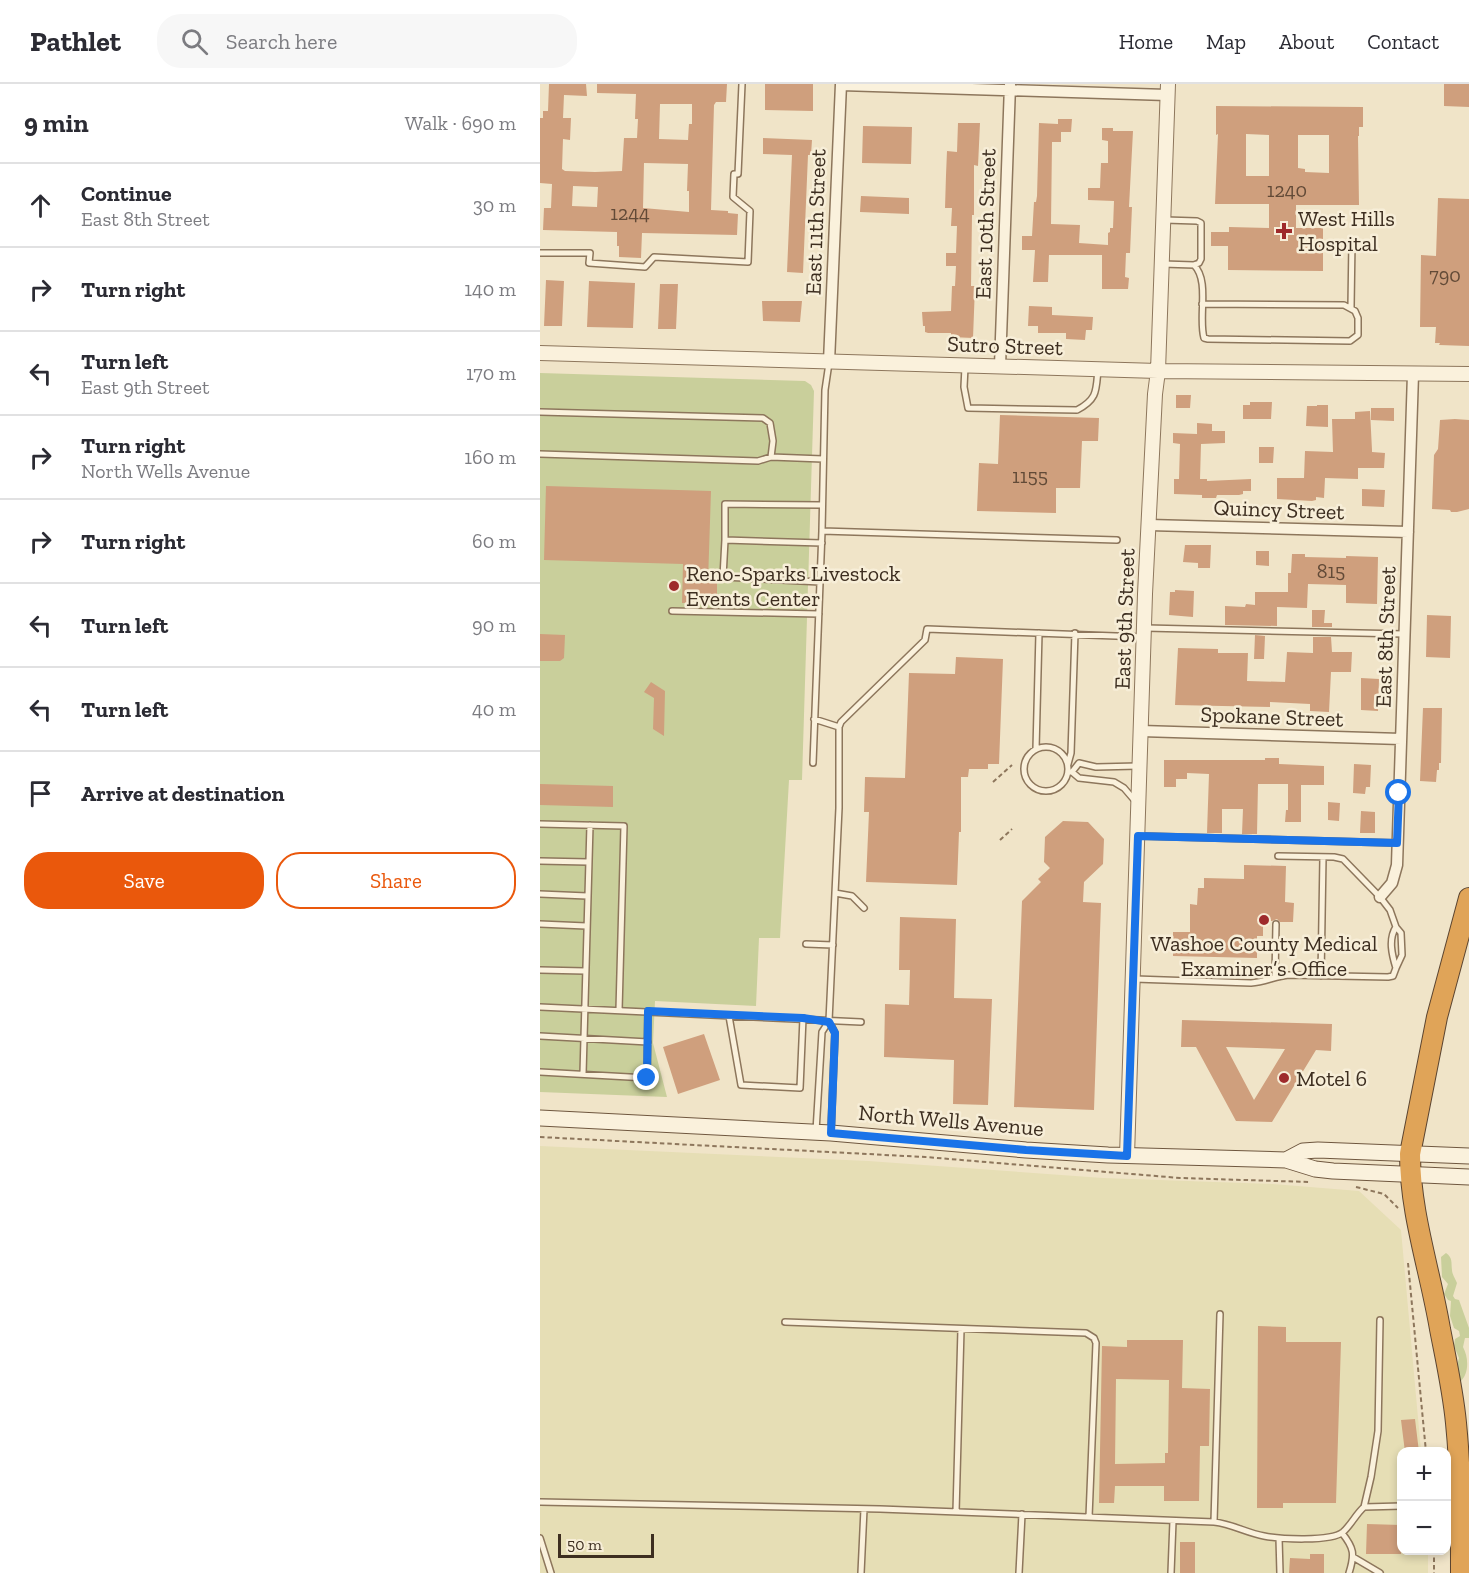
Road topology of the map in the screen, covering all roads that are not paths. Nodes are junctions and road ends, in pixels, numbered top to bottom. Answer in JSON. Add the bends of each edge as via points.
{"nodes":[{"id":1,"x":742,"y":84,"type":"edge"},
{"id":2,"x":841,"y":85,"type":"edge"},
{"id":3,"x":1010,"y":87,"type":"edge"},
{"id":4,"x":1167,"y":90,"type":"edge"},
{"id":5,"x":1163,"y":220,"type":"junction"},
{"id":6,"x":1352,"y":241,"type":"dead end"},
{"id":7,"x":540,"y":253,"type":"edge"},
{"id":8,"x":1162,"y":263,"type":"junction"},
{"id":9,"x":1194,"y":265,"type":"junction"},
{"id":10,"x":1202,"y":304,"type":"junction"},
{"id":11,"x":1351,"y":307,"type":"junction"},
{"id":12,"x":540,"y":353,"type":"edge"},
{"id":13,"x":829,"y":362,"type":"junction"},
{"id":14,"x":965,"y":365,"type":"junction"},
{"id":15,"x":1000,"y":366,"type":"junction"},
{"id":16,"x":1098,"y":369,"type":"junction"},
{"id":17,"x":1158,"y":371,"type":"junction"},
{"id":18,"x":1413,"y":374,"type":"junction"},
{"id":19,"x":1469,"y":374,"type":"edge"},
{"id":20,"x":540,"y":412,"type":"edge"},
{"id":21,"x":540,"y":454,"type":"edge"},
{"id":22,"x":771,"y":457,"type":"junction"},
{"id":23,"x":823,"y":459,"type":"junction"},
{"id":24,"x":821,"y":505,"type":"junction"},
{"id":25,"x":1149,"y":525,"type":"junction"},
{"id":26,"x":822,"y":531,"type":"junction"},
{"id":27,"x":1408,"y":532,"type":"junction"},
{"id":28,"x":725,"y":540,"type":"junction"},
{"id":29,"x":1117,"y":540,"type":"dead end"},
{"id":30,"x":822,"y":543,"type":"junction"},
{"id":31,"x":820,"y":582,"type":"junction"},
{"id":32,"x":672,"y":611,"type":"dead end"},
{"id":33,"x":819,"y":614,"type":"junction"},
{"id":34,"x":1144,"y":632,"type":"junction"},
{"id":35,"x":1039,"y":633,"type":"junction"},
{"id":36,"x":1075,"y":633,"type":"junction"},
{"id":37,"x":1404,"y":634,"type":"junction"},
{"id":38,"x":814,"y":719,"type":"junction"},
{"id":39,"x":839,"y":727,"type":"junction"},
{"id":40,"x":1141,"y":731,"type":"junction"},
{"id":41,"x":1401,"y":739,"type":"junction"},
{"id":42,"x":1036,"y":749,"type":"junction"},
{"id":43,"x":813,"y":763,"type":"dead end"},
{"id":44,"x":1140,"y":766,"type":"junction"},
{"id":45,"x":1069,"y":770,"type":"junction"},
{"id":46,"x":1139,"y":806,"type":"junction"},
{"id":47,"x":540,"y":824,"type":"edge"},
{"id":48,"x":590,"y":825,"type":"junction"},
{"id":49,"x":1138,"y":836,"type":"junction"},
{"id":50,"x":1397,"y":843,"type":"junction"},
{"id":51,"x":1278,"y":856,"type":"dead end"},
{"id":52,"x":1323,"y":856,"type":"junction"},
{"id":53,"x":540,"y":861,"type":"edge"},
{"id":54,"x":588,"y":862,"type":"junction"},
{"id":55,"x":835,"y":893,"type":"junction"},
{"id":56,"x":540,"y":894,"type":"edge"},
{"id":57,"x":586,"y":896,"type":"junction"},
{"id":58,"x":1380,"y":897,"type":"junction"},
{"id":59,"x":1469,"y":898,"type":"edge"},
{"id":60,"x":864,"y":908,"type":"dead end"},
{"id":61,"x":540,"y":924,"type":"edge"},
{"id":62,"x":1276,"y":924,"type":"dead end"},
{"id":63,"x":586,"y":926,"type":"junction"},
{"id":64,"x":1396,"y":927,"type":"junction"},
{"id":65,"x":806,"y":944,"type":"dead end"},
{"id":66,"x":833,"y":945,"type":"junction"},
{"id":67,"x":1396,"y":968,"type":"junction"},
{"id":68,"x":540,"y":970,"type":"edge"},
{"id":69,"x":585,"y":971,"type":"junction"},
{"id":70,"x":1321,"y":976,"type":"junction"},
{"id":71,"x":1275,"y":977,"type":"junction"},
{"id":72,"x":1133,"y":979,"type":"junction"},
{"id":73,"x":540,"y":1007,"type":"edge"},
{"id":74,"x":584,"y":1009,"type":"junction"},
{"id":75,"x":619,"y":1010,"type":"junction"},
{"id":76,"x":648,"y":1011,"type":"junction"},
{"id":77,"x":729,"y":1016,"type":"junction"},
{"id":78,"x":803,"y":1018,"type":"junction"},
{"id":79,"x":829,"y":1022,"type":"junction"},
{"id":80,"x":861,"y":1022,"type":"dead end"},
{"id":81,"x":540,"y":1036,"type":"edge"},
{"id":82,"x":584,"y":1039,"type":"junction"},
{"id":83,"x":648,"y":1042,"type":"junction"},
{"id":84,"x":540,"y":1072,"type":"edge"},
{"id":85,"x":583,"y":1074,"type":"junction"},
{"id":86,"x":540,"y":1118,"type":"edge"},
{"id":87,"x":823,"y":1132,"type":"junction"},
{"id":88,"x":1410,"y":1154,"type":"junction"},
{"id":89,"x":1127,"y":1156,"type":"junction"},
{"id":90,"x":1469,"y":1156,"type":"edge"},
{"id":91,"x":1286,"y":1160,"type":"junction"},
{"id":92,"x":1410,"y":1175,"type":"junction"},
{"id":93,"x":1469,"y":1177,"type":"edge"},
{"id":94,"x":1220,"y":1314,"type":"dead end"},
{"id":95,"x":1380,"y":1320,"type":"dead end"},
{"id":96,"x":785,"y":1322,"type":"dead end"},
{"id":97,"x":961,"y":1329,"type":"junction"},
{"id":98,"x":540,"y":1502,"type":"edge"},
{"id":99,"x":1397,"y":1506,"type":"edge"},
{"id":100,"x":1364,"y":1507,"type":"junction"},
{"id":101,"x":864,"y":1509,"type":"junction"},
{"id":102,"x":956,"y":1512,"type":"junction"},
{"id":103,"x":1022,"y":1514,"type":"junction"},
{"id":104,"x":1089,"y":1517,"type":"junction"},
{"id":105,"x":1173,"y":1521,"type":"junction"},
{"id":106,"x":1214,"y":1522,"type":"junction"},
{"id":107,"x":1342,"y":1533,"type":"junction"},
{"id":108,"x":540,"y":1538,"type":"edge"},
{"id":109,"x":1280,"y":1538,"type":"junction"},
{"id":110,"x":1353,"y":1557,"type":"junction"},
{"id":111,"x":551,"y":1573,"type":"edge"},
{"id":112,"x":861,"y":1573,"type":"edge"},
{"id":113,"x":1019,"y":1573,"type":"edge"},
{"id":114,"x":1172,"y":1573,"type":"edge"},
{"id":115,"x":1280,"y":1573,"type":"edge"},
{"id":116,"x":1349,"y":1573,"type":"edge"},
{"id":117,"x":1380,"y":1573,"type":"edge"},
{"id":118,"x":1461,"y":1573,"type":"edge"}],
"edges":[{"from":1,"to":7,"type":"lane","via":[[734,197],[750,211],[748,262],[654,257],[645,267],[589,262],[590,253]]},
{"from":2,"to":3,"type":"street"},
{"from":2,"to":13,"type":"street","name":"East 11th Street"},
{"from":3,"to":4,"type":"street"},
{"from":3,"to":15,"type":"street","name":"East 10th Street"},
{"from":4,"to":5,"type":"street","name":"East 9th Street"},
{"from":5,"to":8,"type":"street","name":"East 9th Street"},
{"from":5,"to":9,"type":"lane","via":[[1201,223],[1202,259]]},
{"from":6,"to":11,"type":"lane"},
{"from":8,"to":9,"type":"lane"},
{"from":8,"to":17,"type":"street","name":"East 9th Street"},
{"from":9,"to":10,"type":"lane","via":[[1202,278]]},
{"from":10,"to":11,"type":"lane"},
{"from":10,"to":11,"type":"lane","via":[[1202,333],[1208,339],[1350,341],[1358,336],[1358,318]]},
{"from":12,"to":13,"type":"street","name":"Sutro Street"},
{"from":13,"to":14,"type":"street","name":"Sutro Street"},
{"from":13,"to":23,"type":"lane"},
{"from":14,"to":15,"type":"street","name":"Sutro Street"},
{"from":14,"to":16,"type":"lane","via":[[968,408],[1077,410],[1096,394]]},
{"from":15,"to":16,"type":"street","name":"Sutro Street"},
{"from":16,"to":17,"type":"street","name":"Sutro Street"},
{"from":17,"to":18,"type":"street","name":"Sutro Street"},
{"from":17,"to":25,"type":"street","name":"East 9th Street"},
{"from":18,"to":19,"type":"street","name":"Sutro Street"},
{"from":18,"to":27,"type":"street","name":"East 8th Street"},
{"from":20,"to":22,"type":"lane","via":[[763,418],[770,423]]},
{"from":21,"to":22,"type":"lane","via":[[758,461]]},
{"from":22,"to":23,"type":"lane"},
{"from":23,"to":24,"type":"lane"},
{"from":24,"to":26,"type":"lane"},
{"from":24,"to":28,"type":"lane","via":[[725,504]]},
{"from":25,"to":27,"type":"street","name":"Quincy Street"},
{"from":25,"to":34,"type":"street","name":"East 9th Street"},
{"from":26,"to":29,"type":"lane"},
{"from":26,"to":30,"type":"lane"},
{"from":27,"to":37,"type":"street","name":"East 8th Street"},
{"from":28,"to":30,"type":"lane"},
{"from":28,"to":31,"type":"lane","via":[[723,577]]},
{"from":30,"to":31,"type":"lane"},
{"from":31,"to":33,"type":"lane"},
{"from":32,"to":33,"type":"lane"},
{"from":33,"to":38,"type":"lane"},
{"from":34,"to":36,"type":"lane"},
{"from":34,"to":37,"type":"lane"},
{"from":34,"to":40,"type":"street","name":"East 9th Street"},
{"from":35,"to":36,"type":"lane"},
{"from":35,"to":39,"type":"lane","via":[[927,629],[925,640]]},
{"from":35,"to":42,"type":"lane"},
{"from":36,"to":45,"type":"lane"},
{"from":37,"to":41,"type":"street","name":"East 8th Street"},
{"from":38,"to":39,"type":"lane"},
{"from":38,"to":43,"type":"lane"},
{"from":39,"to":55,"type":"lane"},
{"from":40,"to":41,"type":"street","name":"Spokane Street"},
{"from":40,"to":44,"type":"street","name":"East 9th Street"},
{"from":41,"to":50,"type":"street","name":"East 8th Street"},
{"from":42,"to":45,"type":"lane","via":[[1056,749]]},
{"from":42,"to":45,"type":"lane","via":[[1029,753],[1023,767],[1033,787],[1055,789]]},
{"from":44,"to":45,"type":"lane","via":[[1096,767],[1079,763]]},
{"from":44,"to":46,"type":"street","name":"East 9th Street"},
{"from":45,"to":46,"type":"lane","via":[[1079,778],[1114,782]]},
{"from":46,"to":49,"type":"street","name":"East 9th Street"},
{"from":47,"to":48,"type":"lane"},
{"from":48,"to":54,"type":"lane"},
{"from":48,"to":75,"type":"lane","via":[[624,826]]},
{"from":49,"to":50,"type":"lane"},
{"from":49,"to":72,"type":"street","name":"East 9th Street"},
{"from":50,"to":58,"type":"street","name":"East 8th Street","via":[[1396,875]]},
{"from":51,"to":52,"type":"lane"},
{"from":52,"to":58,"type":"lane","via":[[1343,859]]},
{"from":52,"to":70,"type":"lane"},
{"from":53,"to":54,"type":"lane"},
{"from":54,"to":57,"type":"lane"},
{"from":55,"to":60,"type":"lane","via":[[852,896]]},
{"from":55,"to":66,"type":"lane"},
{"from":56,"to":57,"type":"lane"},
{"from":57,"to":63,"type":"lane"},
{"from":58,"to":64,"type":"lane"},
{"from":59,"to":88,"type":"highway","via":[[1437,1017]]},
{"from":61,"to":63,"type":"lane"},
{"from":62,"to":71,"type":"lane"},
{"from":63,"to":69,"type":"lane"},
{"from":64,"to":67,"type":"lane","via":[[1392,934]]},
{"from":64,"to":67,"type":"lane","via":[[1401,933],[1401,955]]},
{"from":65,"to":66,"type":"lane"},
{"from":66,"to":79,"type":"lane"},
{"from":67,"to":70,"type":"lane","via":[[1388,977]]},
{"from":68,"to":69,"type":"lane"},
{"from":69,"to":74,"type":"lane"},
{"from":70,"to":71,"type":"lane"},
{"from":71,"to":72,"type":"lane","via":[[1251,983]]},
{"from":72,"to":89,"type":"street","name":"East 9th Street"},
{"from":73,"to":74,"type":"lane"},
{"from":74,"to":75,"type":"lane"},
{"from":74,"to":82,"type":"lane"},
{"from":75,"to":76,"type":"lane"},
{"from":76,"to":77,"type":"lane"},
{"from":76,"to":83,"type":"lane"},
{"from":77,"to":78,"type":"lane"},
{"from":77,"to":78,"type":"lane","via":[[741,1084],[800,1088]]},
{"from":78,"to":79,"type":"lane"},
{"from":79,"to":80,"type":"lane"},
{"from":79,"to":87,"type":"lane","via":[[822,1032]]},
{"from":79,"to":87,"type":"lane","via":[[835,1033]]},
{"from":81,"to":82,"type":"lane"},
{"from":82,"to":83,"type":"lane"},
{"from":82,"to":85,"type":"lane"},
{"from":83,"to":85,"type":"lane","via":[[647,1078]]},
{"from":84,"to":85,"type":"lane"},
{"from":86,"to":87,"type":"main road","name":"North Wells Avenue"},
{"from":87,"to":89,"type":"main road","name":"North Wells Avenue"},
{"from":88,"to":90,"type":"main road","name":"North Wells Avenue"},
{"from":88,"to":91,"type":"main road","name":"North Wells Avenue","via":[[1318,1150],[1303,1151]]},
{"from":88,"to":92,"type":"highway"},
{"from":89,"to":91,"type":"main road","name":"North Wells Avenue"},
{"from":91,"to":92,"type":"main road","name":"North Wells Avenue","via":[[1315,1169]]},
{"from":92,"to":93,"type":"main road","name":"North Wells Avenue"},
{"from":92,"to":118,"type":"highway","via":[[1456,1421]]},
{"from":94,"to":106,"type":"lane"},
{"from":95,"to":100,"type":"lane","via":[[1378,1431]]},
{"from":96,"to":97,"type":"lane"},
{"from":97,"to":102,"type":"lane"},
{"from":97,"to":104,"type":"lane","via":[[1086,1333],[1094,1338]]},
{"from":98,"to":101,"type":"lane"},
{"from":99,"to":100,"type":"lane"},
{"from":100,"to":107,"type":"lane"},
{"from":101,"to":102,"type":"lane"},
{"from":101,"to":112,"type":"lane"},
{"from":102,"to":103,"type":"lane"},
{"from":103,"to":104,"type":"lane"},
{"from":103,"to":113,"type":"lane"},
{"from":104,"to":105,"type":"lane"},
{"from":105,"to":106,"type":"lane"},
{"from":105,"to":114,"type":"lane"},
{"from":106,"to":109,"type":"lane"},
{"from":107,"to":109,"type":"lane","via":[[1330,1538]]},
{"from":107,"to":110,"type":"lane","via":[[1352,1545]]},
{"from":108,"to":111,"type":"lane"},
{"from":109,"to":115,"type":"lane"},
{"from":110,"to":116,"type":"lane"},
{"from":110,"to":117,"type":"lane"}]}
